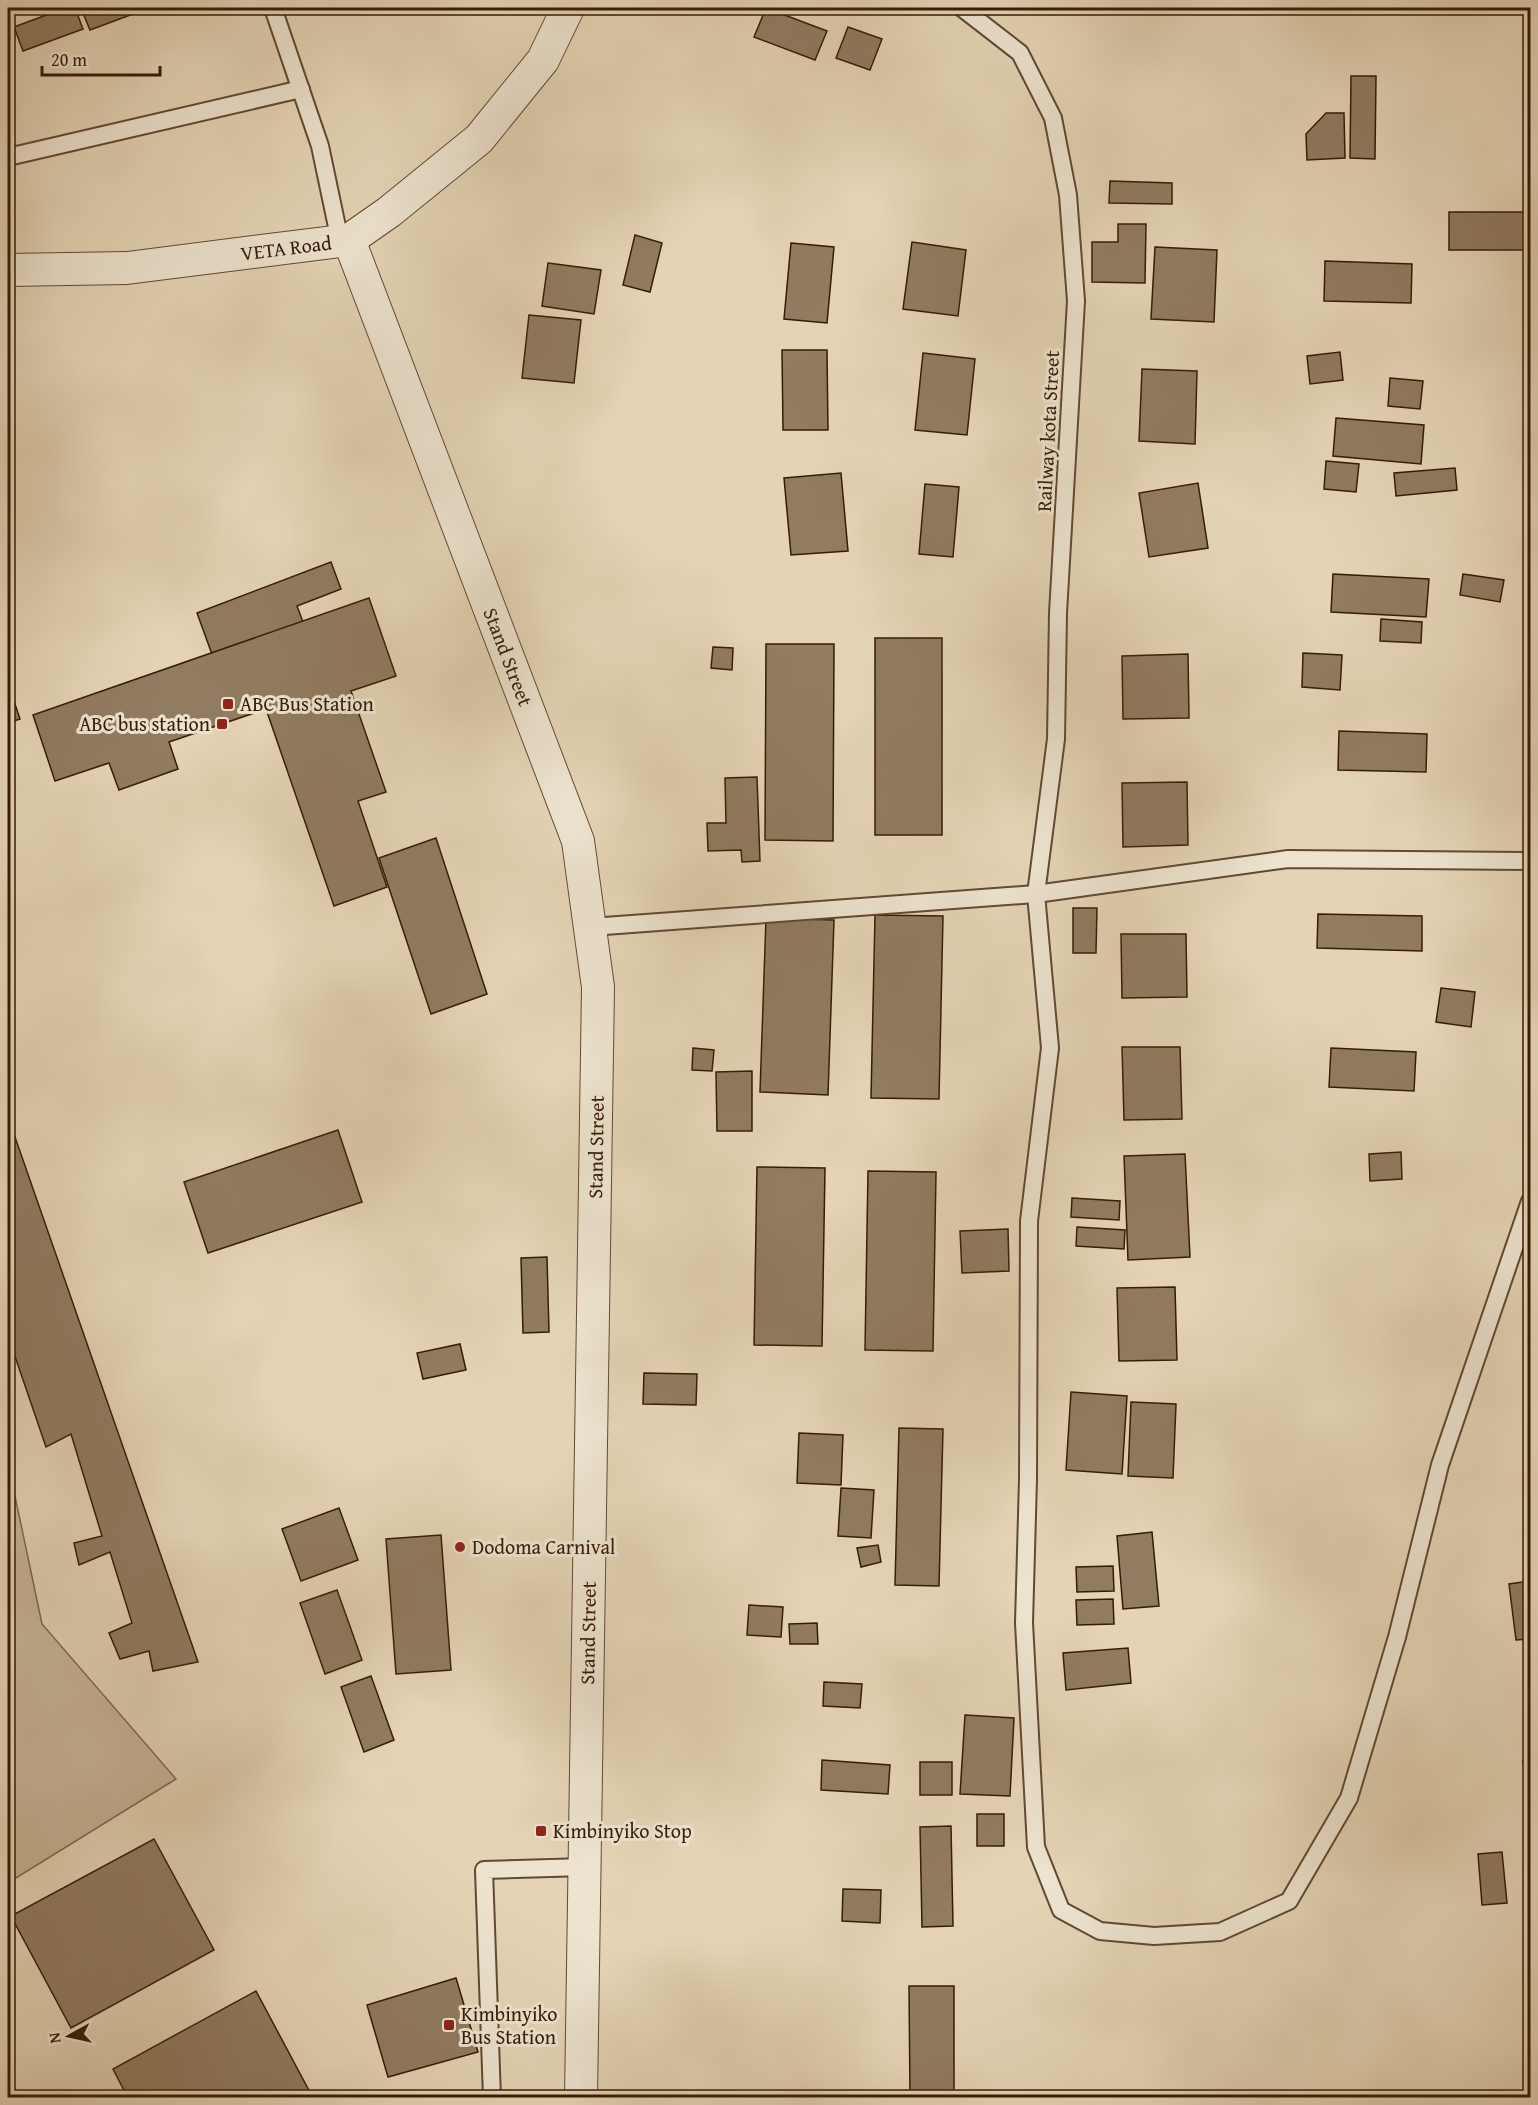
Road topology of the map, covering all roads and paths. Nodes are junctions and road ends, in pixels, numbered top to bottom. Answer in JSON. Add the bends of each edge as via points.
{"nodes":[{"id":1,"x":273,"y":8,"type":"edge"},
{"id":2,"x":568,"y":8,"type":"edge"},
{"id":3,"x":962,"y":8,"type":"edge"},
{"id":4,"x":301,"y":88,"type":"junction"},
{"id":5,"x":8,"y":157,"type":"edge"},
{"id":6,"x":344,"y":240,"type":"junction"},
{"id":7,"x":8,"y":270,"type":"edge"},
{"id":8,"x":1530,"y":861,"type":"edge"},
{"id":9,"x":1036,"y":894,"type":"junction"},
{"id":10,"x":591,"y":927,"type":"junction"},
{"id":11,"x":1530,"y":1201,"type":"edge"},
{"id":12,"x":585,"y":1867,"type":"junction"},
{"id":13,"x":492,"y":2097,"type":"edge"},
{"id":14,"x":581,"y":2097,"type":"edge"}],
"edges":[{"from":1,"to":4,"type":"lane"},
{"from":2,"to":6,"type":"street","name":"VETA Road","via":[[543,60],[479,139],[389,212]]},
{"from":3,"to":9,"type":"lane","name":"Railway kota Street","via":[[1020,53],[1053,118],[1068,195],[1076,301],[1058,613],[1056,739]]},
{"from":4,"to":5,"type":"lane"},
{"from":4,"to":6,"type":"lane"},
{"from":6,"to":7,"type":"street","name":"VETA Road","via":[[127,268]]},
{"from":6,"to":10,"type":"street","name":"Stand Street","via":[[578,841]]},
{"from":8,"to":9,"type":"lane","via":[[1288,860]]},
{"from":9,"to":10,"type":"lane"},
{"from":9,"to":11,"type":"lane","name":"Railway kota Street","via":[[1050,1048],[1029,1221],[1024,1623],[1036,1847],[1061,1910],[1100,1931],[1154,1936],[1220,1932],[1290,1901],[1349,1798],[1397,1637],[1440,1465]]},
{"from":10,"to":12,"type":"street","name":"Stand Street","via":[[598,987]]},
{"from":12,"to":13,"type":"lane","via":[[484,1870]]},
{"from":12,"to":14,"type":"street","name":"Stand Street"}]}
